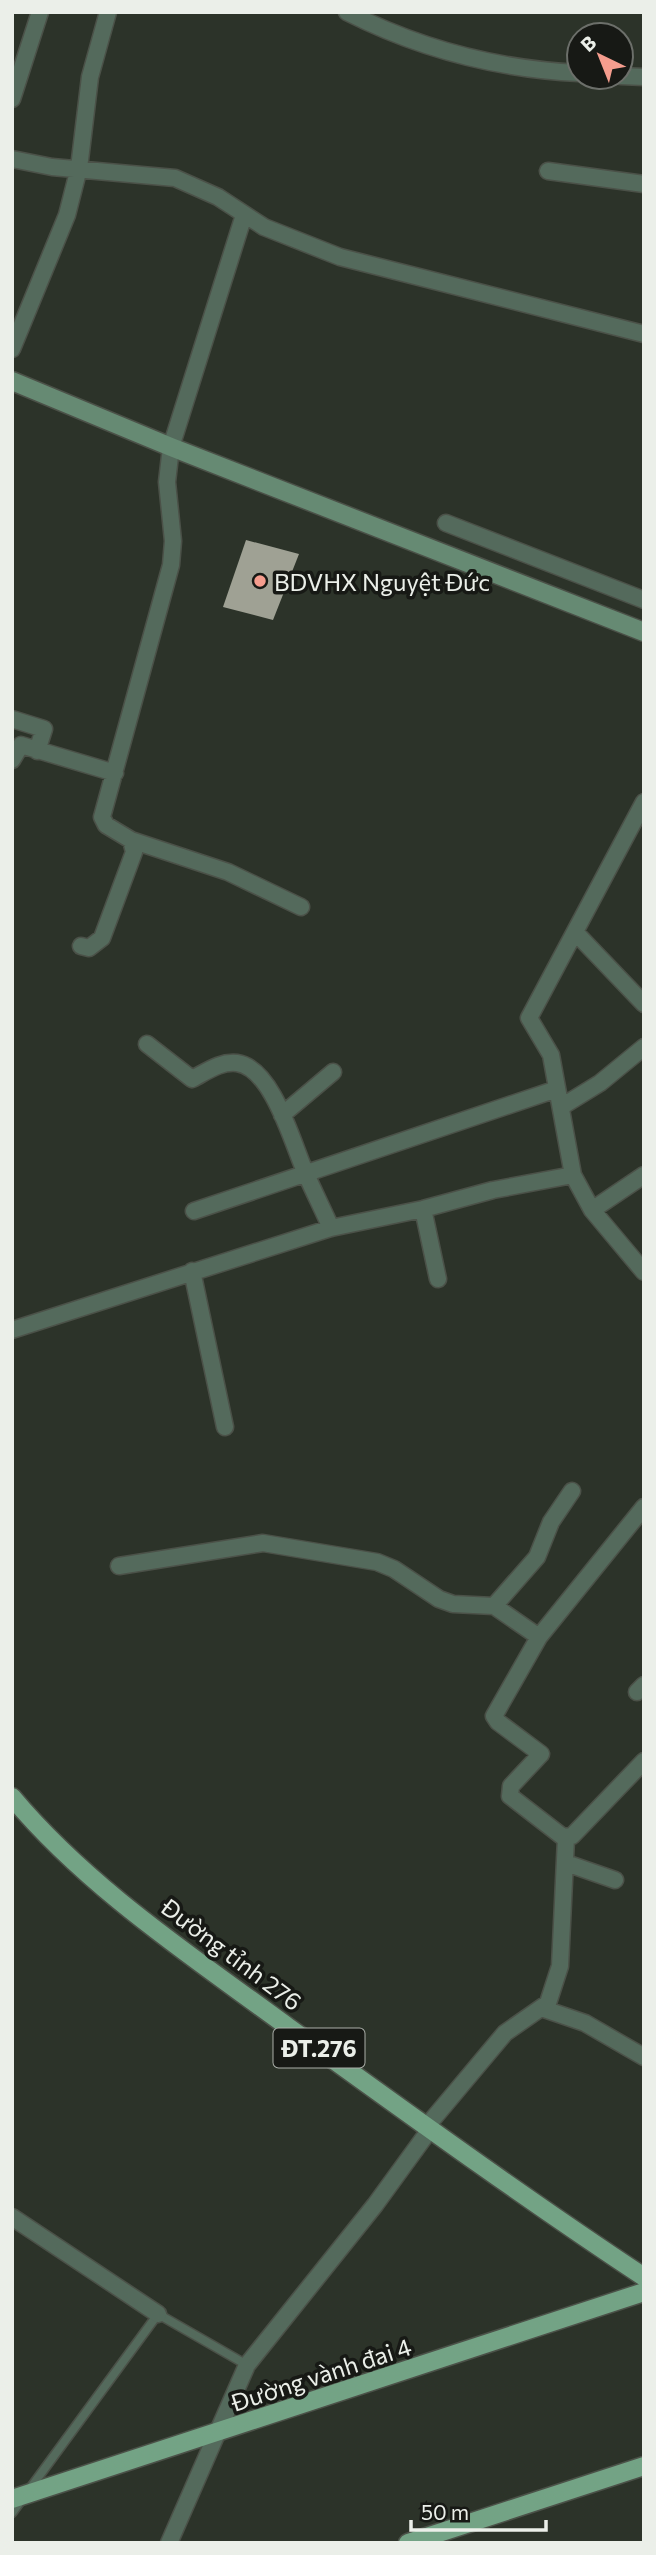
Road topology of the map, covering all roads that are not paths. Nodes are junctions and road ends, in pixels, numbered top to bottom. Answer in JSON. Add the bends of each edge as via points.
{"nodes":[{"id":1,"x":40,"y":12,"type":"edge"},
{"id":2,"x":108,"y":12,"type":"edge"},
{"id":3,"x":348,"y":12,"type":"edge"},
{"id":4,"x":565,"y":72,"type":"edge"},
{"id":5,"x":12,"y":99,"type":"edge"},
{"id":6,"x":12,"y":159,"type":"edge"},
{"id":7,"x":79,"y":168,"type":"junction"},
{"id":8,"x":548,"y":171,"type":"dead end"},
{"id":9,"x":644,"y":184,"type":"edge"},
{"id":10,"x":244,"y":215,"type":"junction"},
{"id":11,"x":644,"y":334,"type":"edge"},
{"id":12,"x":12,"y":349,"type":"edge"},
{"id":13,"x":12,"y":381,"type":"edge"},
{"id":14,"x":171,"y":447,"type":"junction"},
{"id":15,"x":446,"y":523,"type":"dead end"},
{"id":16,"x":644,"y":600,"type":"edge"},
{"id":17,"x":644,"y":632,"type":"edge"},
{"id":18,"x":12,"y":719,"type":"edge"},
{"id":19,"x":37,"y":751,"type":"junction"},
{"id":20,"x":12,"y":760,"type":"edge"},
{"id":21,"x":115,"y":773,"type":"junction"},
{"id":22,"x":644,"y":802,"type":"edge"},
{"id":23,"x":131,"y":840,"type":"junction"},
{"id":24,"x":301,"y":907,"type":"dead end"},
{"id":25,"x":575,"y":932,"type":"junction"},
{"id":26,"x":81,"y":946,"type":"dead end"},
{"id":27,"x":644,"y":1004,"type":"edge"},
{"id":28,"x":147,"y":1044,"type":"dead end"},
{"id":29,"x":644,"y":1047,"type":"edge"},
{"id":30,"x":333,"y":1072,"type":"dead end"},
{"id":31,"x":557,"y":1089,"type":"junction"},
{"id":32,"x":561,"y":1107,"type":"junction"},
{"id":33,"x":282,"y":1115,"type":"junction"},
{"id":34,"x":306,"y":1174,"type":"junction"},
{"id":35,"x":573,"y":1175,"type":"junction"},
{"id":36,"x":644,"y":1175,"type":"edge"},
{"id":37,"x":423,"y":1209,"type":"junction"},
{"id":38,"x":592,"y":1210,"type":"junction"},
{"id":39,"x":194,"y":1211,"type":"dead end"},
{"id":40,"x":331,"y":1228,"type":"junction"},
{"id":41,"x":192,"y":1271,"type":"junction"},
{"id":42,"x":644,"y":1272,"type":"edge"},
{"id":43,"x":438,"y":1279,"type":"dead end"},
{"id":44,"x":12,"y":1330,"type":"edge"},
{"id":45,"x":225,"y":1427,"type":"dead end"},
{"id":46,"x":572,"y":1491,"type":"dead end"},
{"id":47,"x":644,"y":1507,"type":"edge"},
{"id":48,"x":119,"y":1566,"type":"dead end"},
{"id":49,"x":494,"y":1606,"type":"junction"},
{"id":50,"x":539,"y":1637,"type":"junction"},
{"id":51,"x":644,"y":1761,"type":"edge"},
{"id":52,"x":12,"y":1797,"type":"edge"},
{"id":53,"x":566,"y":1838,"type":"junction"},
{"id":54,"x":566,"y":1863,"type":"junction"},
{"id":55,"x":615,"y":1880,"type":"dead end"},
{"id":56,"x":544,"y":2009,"type":"junction"},
{"id":57,"x":644,"y":2057,"type":"edge"},
{"id":58,"x":429,"y":2127,"type":"junction"},
{"id":59,"x":12,"y":2217,"type":"edge"},
{"id":60,"x":644,"y":2277,"type":"edge"},
{"id":61,"x":644,"y":2292,"type":"edge"},
{"id":62,"x":158,"y":2314,"type":"junction"},
{"id":63,"x":247,"y":2365,"type":"junction"},
{"id":64,"x":216,"y":2434,"type":"junction"},
{"id":65,"x":644,"y":2466,"type":"edge"},
{"id":66,"x":19,"y":2497,"type":"edge"},
{"id":67,"x":12,"y":2513,"type":"edge"},
{"id":68,"x":169,"y":2543,"type":"edge"},
{"id":69,"x":408,"y":2543,"type":"edge"}],
"edges":[{"from":1,"to":5,"type":"street"},
{"from":2,"to":7,"type":"street","via":[[90,77]]},
{"from":3,"to":4,"type":"street","via":[[376,27],[453,54]]},
{"from":6,"to":7,"type":"street"},
{"from":7,"to":10,"type":"street","via":[[175,178],[218,197]]},
{"from":7,"to":12,"type":"street","via":[[66,215]]},
{"from":8,"to":9,"type":"street"},
{"from":10,"to":11,"type":"street","via":[[340,257]]},
{"from":10,"to":14,"type":"street"},
{"from":13,"to":14,"type":"main road"},
{"from":14,"to":17,"type":"main road"},
{"from":14,"to":21,"type":"street","via":[[167,482],[171,565]]},
{"from":15,"to":16,"type":"street"},
{"from":18,"to":19,"type":"street","via":[[44,729]]},
{"from":19,"to":20,"type":"street","via":[[21,746]]},
{"from":19,"to":21,"type":"street"},
{"from":21,"to":23,"type":"street","via":[[102,817],[106,825]]},
{"from":22,"to":25,"type":"street"},
{"from":23,"to":24,"type":"street","via":[[228,872]]},
{"from":23,"to":26,"type":"street","via":[[134,852],[102,938],[89,948]]},
{"from":25,"to":27,"type":"street"},
{"from":25,"to":31,"type":"street","via":[[529,1018],[551,1055]]},
{"from":28,"to":33,"type":"street","via":[[192,1079],[220,1064],[237,1063],[252,1069]]},
{"from":29,"to":32,"type":"street"},
{"from":30,"to":33,"type":"street"},
{"from":31,"to":32,"type":"street"},
{"from":31,"to":34,"type":"street"},
{"from":32,"to":35,"type":"street"},
{"from":33,"to":34,"type":"street"},
{"from":34,"to":39,"type":"street"},
{"from":34,"to":40,"type":"street"},
{"from":35,"to":37,"type":"street","via":[[481,1192]]},
{"from":35,"to":38,"type":"street"},
{"from":36,"to":38,"type":"street"},
{"from":37,"to":40,"type":"street"},
{"from":37,"to":43,"type":"street"},
{"from":38,"to":42,"type":"street"},
{"from":40,"to":41,"type":"street"},
{"from":41,"to":44,"type":"street"},
{"from":41,"to":45,"type":"street"},
{"from":46,"to":49,"type":"street","via":[[551,1522],[537,1558]]},
{"from":47,"to":50,"type":"street"},
{"from":48,"to":49,"type":"street","via":[[263,1543],[377,1562],[439,1599]]},
{"from":49,"to":50,"type":"street"},
{"from":50,"to":53,"type":"street","via":[[495,1719],[541,1754],[511,1786],[510,1796]]},
{"from":51,"to":53,"type":"street"},
{"from":52,"to":58,"type":"main road","name":"Đường tỉnh 276","number":"ĐT.276","via":[[80,1867],[136,1912]]},
{"from":53,"to":54,"type":"street"},
{"from":54,"to":55,"type":"street"},
{"from":54,"to":56,"type":"street","via":[[561,1966]]},
{"from":56,"to":57,"type":"street","via":[[585,2023]]},
{"from":56,"to":58,"type":"street","via":[[530,2012],[505,2033]]},
{"from":58,"to":60,"type":"main road","name":"Đường tỉnh 276","number":"ĐT.276"},
{"from":58,"to":63,"type":"street","via":[[375,2205]]},
{"from":59,"to":62,"type":"street"},
{"from":61,"to":64,"type":"main road","name":"Đường vành đai 4"},
{"from":62,"to":63,"type":"lane"},
{"from":62,"to":66,"type":"lane"},
{"from":63,"to":64,"type":"street"},
{"from":64,"to":66,"type":"main road","name":"Đường vành đai 4"},
{"from":64,"to":68,"type":"street"},
{"from":65,"to":69,"type":"main road"},
{"from":66,"to":67,"type":"lane"}]}
